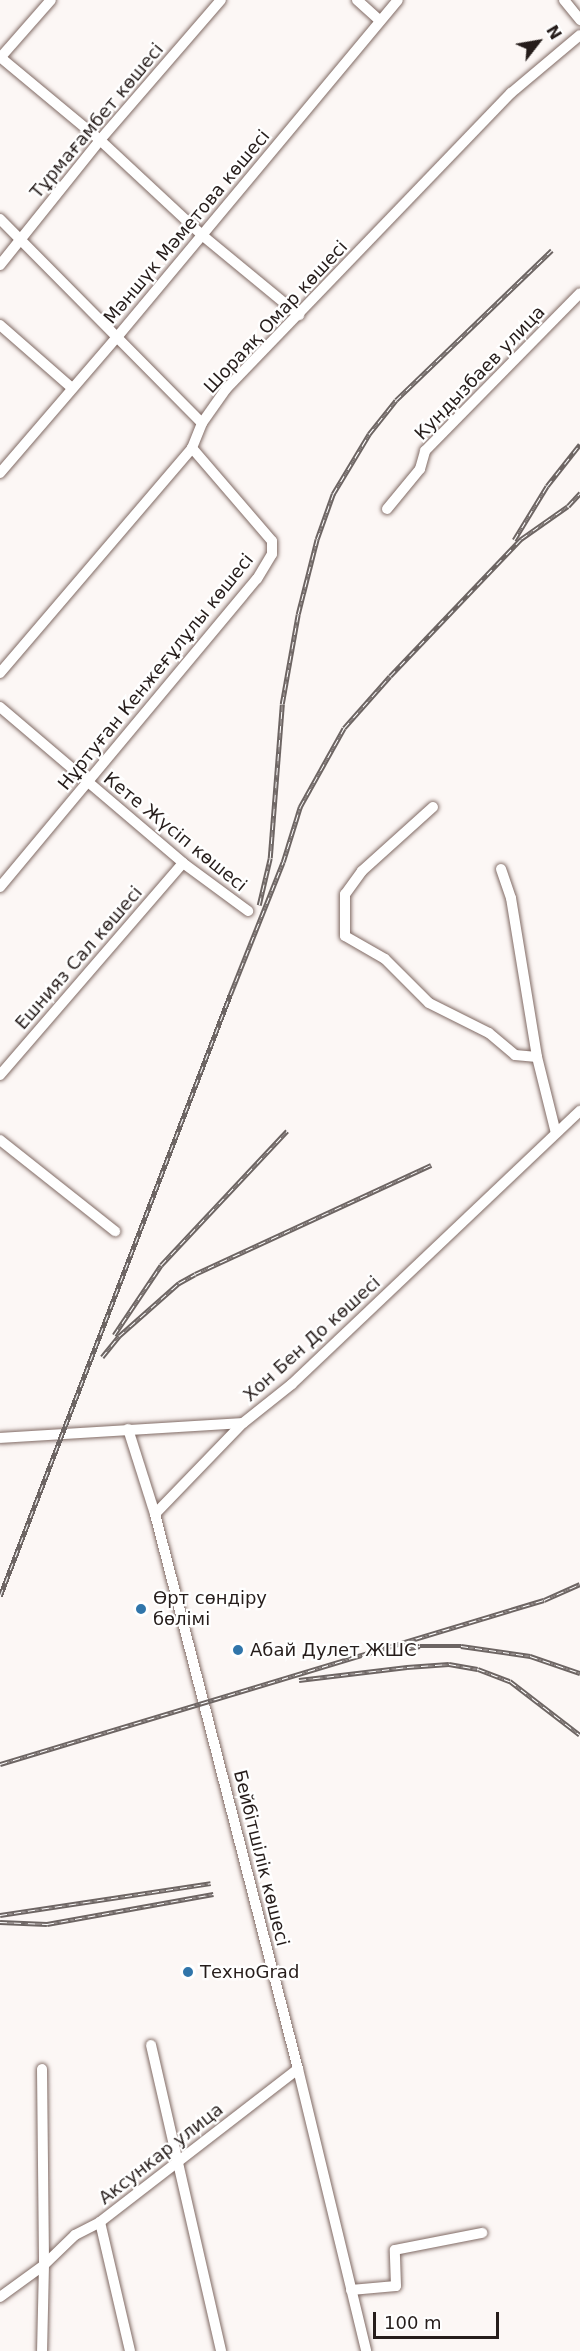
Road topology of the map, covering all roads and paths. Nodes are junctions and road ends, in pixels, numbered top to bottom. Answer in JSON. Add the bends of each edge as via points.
{"nodes":[{"id":1,"x":51,"y":0,"type":"edge"},
{"id":2,"x":221,"y":0,"type":"edge"},
{"id":3,"x":357,"y":0,"type":"edge"},
{"id":4,"x":398,"y":0,"type":"edge"},
{"id":5,"x":564,"y":0,"type":"edge"},
{"id":6,"x":580,"y":20,"type":"edge"},
{"id":7,"x":380,"y":21,"type":"junction"},
{"id":8,"x":580,"y":35,"type":"edge"},
{"id":9,"x":0,"y":57,"type":"edge"},
{"id":10,"x":100,"y":140,"type":"junction"},
{"id":11,"x":0,"y":219,"type":"edge"},
{"id":12,"x":202,"y":235,"type":"junction"},
{"id":13,"x":20,"y":239,"type":"junction"},
{"id":14,"x":0,"y":265,"type":"edge"},
{"id":15,"x":580,"y":293,"type":"edge"},
{"id":16,"x":299,"y":315,"type":"junction"},
{"id":17,"x":0,"y":325,"type":"edge"},
{"id":18,"x":118,"y":336,"type":"junction"},
{"id":19,"x":72,"y":388,"type":"junction"},
{"id":20,"x":202,"y":423,"type":"junction"},
{"id":21,"x":192,"y":448,"type":"junction"},
{"id":22,"x":0,"y":473,"type":"edge"},
{"id":23,"x":387,"y":509,"type":"dead end"},
{"id":24,"x":0,"y":673,"type":"edge"},
{"id":25,"x":0,"y":707,"type":"edge"},
{"id":26,"x":88,"y":783,"type":"junction"},
{"id":27,"x":433,"y":807,"type":"dead end"},
{"id":28,"x":183,"y":862,"type":"junction"},
{"id":29,"x":501,"y":869,"type":"dead end"},
{"id":30,"x":0,"y":887,"type":"edge"},
{"id":31,"x":248,"y":911,"type":"dead end"},
{"id":32,"x":537,"y":1057,"type":"junction"},
{"id":33,"x":0,"y":1075,"type":"edge"},
{"id":34,"x":580,"y":1111,"type":"edge"},
{"id":35,"x":556,"y":1133,"type":"junction"},
{"id":36,"x":0,"y":1140,"type":"edge"},
{"id":37,"x":115,"y":1231,"type":"dead end"},
{"id":38,"x":243,"y":1423,"type":"junction"},
{"id":39,"x":128,"y":1429,"type":"junction"},
{"id":40,"x":0,"y":1438,"type":"edge"},
{"id":41,"x":155,"y":1514,"type":"junction"},
{"id":42,"x":151,"y":2045,"type":"dead end"},
{"id":43,"x":42,"y":2069,"type":"dead end"},
{"id":44,"x":298,"y":2069,"type":"junction"},
{"id":45,"x":178,"y":2163,"type":"junction"},
{"id":46,"x":100,"y":2222,"type":"junction"},
{"id":47,"x":482,"y":2233,"type":"dead end"},
{"id":48,"x":44,"y":2265,"type":"junction"},
{"id":49,"x":351,"y":2290,"type":"junction"},
{"id":50,"x":0,"y":2297,"type":"edge"},
{"id":51,"x":42,"y":2351,"type":"edge"},
{"id":52,"x":130,"y":2351,"type":"edge"},
{"id":53,"x":221,"y":2351,"type":"edge"},
{"id":54,"x":366,"y":2351,"type":"edge"}],
"edges":[{"from":1,"to":9,"type":"street"},
{"from":2,"to":10,"type":"street","name":"Тұрмағамбет көшесі"},
{"from":3,"to":7,"type":"street"},
{"from":4,"to":7,"type":"street","name":"Мәншүк Мәметова көшесі"},
{"from":5,"to":6,"type":"street"},
{"from":7,"to":12,"type":"street","name":"Мәншүк Мәметова көшесі"},
{"from":8,"to":16,"type":"street","name":"Шораяқ Омар көшесі","via":[[511,93]]},
{"from":9,"to":10,"type":"street"},
{"from":10,"to":12,"type":"street"},
{"from":10,"to":13,"type":"street","name":"Тұрмағамбет көшесі"},
{"from":11,"to":13,"type":"street"},
{"from":12,"to":16,"type":"street"},
{"from":12,"to":18,"type":"street","name":"Мәншүк Мәметова көшесі"},
{"from":13,"to":14,"type":"street","name":"Тұрмағамбет көшесі"},
{"from":13,"to":18,"type":"street"},
{"from":15,"to":23,"type":"street","name":"Кундызбаев улица","via":[[425,451],[420,469]]},
{"from":16,"to":20,"type":"street","name":"Шораяқ Омар көшесі","via":[[226,389]]},
{"from":17,"to":19,"type":"street"},
{"from":18,"to":19,"type":"street","name":"Мәншүк Мәметова көшесі"},
{"from":18,"to":20,"type":"street"},
{"from":19,"to":22,"type":"street","name":"Мәншүк Мәметова көшесі"},
{"from":20,"to":21,"type":"street","name":"Шораяқ Омар көшесі"},
{"from":21,"to":24,"type":"street","name":"Шораяқ Омар көшесі"},
{"from":21,"to":26,"type":"street","name":"Нұртуған Кенжеғұлұлы көшесі","via":[[272,541],[272,554],[257,579]]},
{"from":25,"to":26,"type":"street","name":"Кете Жүсіп көшесі"},
{"from":26,"to":28,"type":"street","name":"Кете Жүсіп көшесі"},
{"from":26,"to":30,"type":"street","name":"Нұртуған Кенжеғұлұлы көшесі"},
{"from":27,"to":32,"type":"street","via":[[362,870],[345,894],[345,936],[385,959],[429,1003],[489,1033],[515,1055]]},
{"from":28,"to":31,"type":"street","name":"Кете Жүсіп көшесі"},
{"from":28,"to":33,"type":"street","name":"Ешнияз Сал көшесі"},
{"from":29,"to":32,"type":"street","via":[[511,898]]},
{"from":32,"to":35,"type":"street"},
{"from":34,"to":35,"type":"street","name":"Хон Бен До көшесі"},
{"from":35,"to":38,"type":"street","name":"Хон Бен До көшесі","via":[[292,1384]]},
{"from":36,"to":37,"type":"street"},
{"from":38,"to":39,"type":"street","name":"Хон Бен До көшесі"},
{"from":38,"to":41,"type":"street"},
{"from":39,"to":40,"type":"street","name":"Хон Бен До көшесі"},
{"from":39,"to":41,"type":"street","name":"Бейбітшілік көшесі"},
{"from":41,"to":44,"type":"street","name":"Бейбітшілік көшесі"},
{"from":42,"to":45,"type":"street"},
{"from":43,"to":48,"type":"street"},
{"from":44,"to":45,"type":"street","name":"Аксункар улица"},
{"from":44,"to":49,"type":"street","name":"Бейбітшілік көшесі"},
{"from":45,"to":46,"type":"street","name":"Аксункар улица"},
{"from":45,"to":53,"type":"street"},
{"from":46,"to":48,"type":"street","name":"Аксункар улица","via":[[75,2235]]},
{"from":46,"to":52,"type":"street"},
{"from":47,"to":49,"type":"street","via":[[395,2250],[396,2286]]},
{"from":48,"to":50,"type":"street","name":"Аксункар улица"},
{"from":48,"to":51,"type":"street"},
{"from":49,"to":54,"type":"street","name":"Бейбітшілік көшесі"}]}
